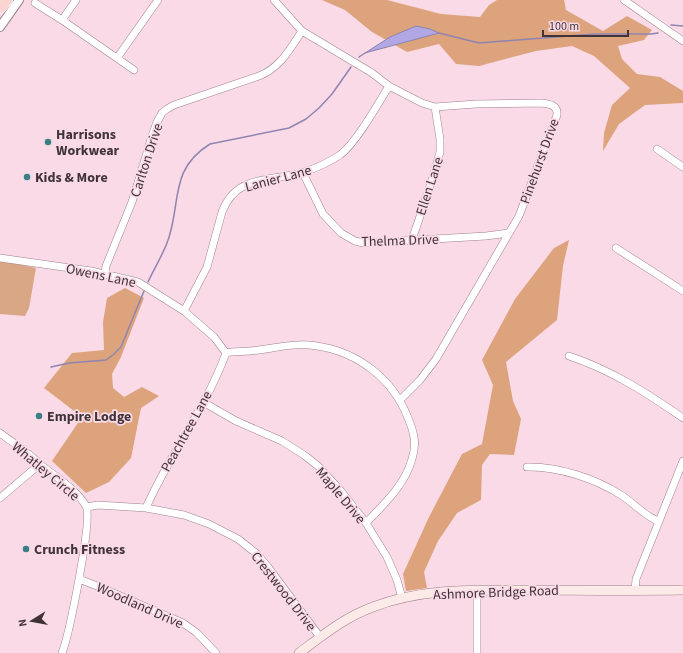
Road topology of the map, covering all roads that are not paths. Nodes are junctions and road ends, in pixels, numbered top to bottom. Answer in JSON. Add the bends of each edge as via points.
{"nodes":[{"id":1,"x":2,"y":0,"type":"edge"},
{"id":2,"x":7,"y":0,"type":"edge"},
{"id":3,"x":19,"y":0,"type":"edge"},
{"id":4,"x":76,"y":0,"type":"edge"},
{"id":5,"x":158,"y":0,"type":"edge"},
{"id":6,"x":274,"y":0,"type":"edge"},
{"id":7,"x":624,"y":0,"type":"edge"},
{"id":8,"x":0,"y":3,"type":"edge"},
{"id":9,"x":35,"y":3,"type":"dead end"},
{"id":10,"x":0,"y":8,"type":"edge"},
{"id":11,"x":62,"y":20,"type":"junction"},
{"id":12,"x":0,"y":27,"type":"edge"},
{"id":13,"x":302,"y":31,"type":"junction"},
{"id":14,"x":683,"y":41,"type":"edge"},
{"id":15,"x":117,"y":58,"type":"junction"},
{"id":16,"x":134,"y":70,"type":"dead end"},
{"id":17,"x":389,"y":86,"type":"junction"},
{"id":18,"x":435,"y":107,"type":"junction"},
{"id":19,"x":657,"y":149,"type":"dead end"},
{"id":20,"x":683,"y":167,"type":"edge"},
{"id":21,"x":303,"y":173,"type":"junction"},
{"id":22,"x":509,"y":234,"type":"junction"},
{"id":23,"x":412,"y":240,"type":"junction"},
{"id":24,"x":616,"y":248,"type":"dead end"},
{"id":25,"x":0,"y":258,"type":"edge"},
{"id":26,"x":105,"y":274,"type":"junction"},
{"id":27,"x":683,"y":291,"type":"edge"},
{"id":28,"x":184,"y":311,"type":"junction"},
{"id":29,"x":226,"y":353,"type":"junction"},
{"id":30,"x":569,"y":356,"type":"dead end"},
{"id":31,"x":400,"y":400,"type":"junction"},
{"id":32,"x":203,"y":402,"type":"junction"},
{"id":33,"x":683,"y":418,"type":"edge"},
{"id":34,"x":0,"y":433,"type":"edge"},
{"id":35,"x":683,"y":461,"type":"edge"},
{"id":36,"x":40,"y":464,"type":"junction"},
{"id":37,"x":527,"y":467,"type":"dead end"},
{"id":38,"x":0,"y":498,"type":"edge"},
{"id":39,"x":87,"y":507,"type":"junction"},
{"id":40,"x":146,"y":508,"type":"junction"},
{"id":41,"x":659,"y":522,"type":"junction"},
{"id":42,"x":366,"y":523,"type":"junction"},
{"id":43,"x":79,"y":580,"type":"junction"},
{"id":44,"x":477,"y":590,"type":"junction"},
{"id":45,"x":683,"y":590,"type":"edge"},
{"id":46,"x":635,"y":591,"type":"junction"},
{"id":47,"x":402,"y":598,"type":"junction"},
{"id":48,"x":320,"y":637,"type":"junction"},
{"id":49,"x":62,"y":653,"type":"edge"},
{"id":50,"x":216,"y":653,"type":"edge"},
{"id":51,"x":299,"y":653,"type":"edge"},
{"id":52,"x":477,"y":653,"type":"edge"}],
"edges":[{"from":1,"to":8,"type":"main road"},
{"from":2,"to":10,"type":"main road"},
{"from":3,"to":12,"type":"street"},
{"from":4,"to":11,"type":"street"},
{"from":5,"to":15,"type":"street"},
{"from":6,"to":13,"type":"street","name":"Pinehurst Drive"},
{"from":7,"to":14,"type":"street"},
{"from":9,"to":11,"type":"street"},
{"from":11,"to":15,"type":"street"},
{"from":13,"to":17,"type":"street","name":"Pinehurst Drive"},
{"from":13,"to":26,"type":"street","name":"Carlton Drive","via":[[284,58],[268,72],[174,105],[162,113]]},
{"from":15,"to":16,"type":"street"},
{"from":17,"to":18,"type":"street","name":"Pinehurst Drive","via":[[422,104]]},
{"from":17,"to":21,"type":"street","name":"Lanier Lane","via":[[347,149],[334,159]]},
{"from":18,"to":22,"type":"street","name":"Pinehurst Drive","via":[[541,103],[556,108],[557,115],[526,201]]},
{"from":18,"to":23,"type":"street","name":"Ellen Lane","via":[[440,152]]},
{"from":19,"to":20,"type":"street"},
{"from":21,"to":23,"type":"street","name":"Thelma Drive","via":[[324,214],[348,238],[363,243]]},
{"from":21,"to":28,"type":"street","name":"Lanier Lane","via":[[250,183],[233,193],[222,212],[207,267]]},
{"from":22,"to":23,"type":"street","name":"Thelma Drive"},
{"from":22,"to":31,"type":"street","name":"Pinehurst Drive","via":[[436,358],[420,380]]},
{"from":24,"to":27,"type":"street"},
{"from":25,"to":26,"type":"street","name":"Owens Lane"},
{"from":26,"to":28,"type":"street","name":"Owens Lane","via":[[138,282]]},
{"from":28,"to":29,"type":"street","name":"Owens Lane","via":[[214,337]]},
{"from":29,"to":31,"type":"street","via":[[299,345],[326,348],[346,354],[366,365],[380,376]]},
{"from":29,"to":32,"type":"street","name":"Peachtree Lane"},
{"from":30,"to":33,"type":"street","via":[[627,381]]},
{"from":31,"to":42,"type":"street","via":[[414,435],[413,458],[400,485]]},
{"from":32,"to":40,"type":"street","name":"Peachtree Lane","via":[[155,486]]},
{"from":32,"to":42,"type":"street","name":"Maple Drive","via":[[236,421],[282,441],[304,455],[331,479]]},
{"from":34,"to":36,"type":"street","name":"Whatley Circle"},
{"from":35,"to":41,"type":"street"},
{"from":36,"to":38,"type":"street"},
{"from":36,"to":39,"type":"street","name":"Whatley Circle","via":[[81,498]]},
{"from":37,"to":41,"type":"street","via":[[547,468],[598,483],[623,496]]},
{"from":39,"to":40,"type":"street","name":"Crestwood Drive","via":[[98,505]]},
{"from":39,"to":43,"type":"street","name":"Whatley Circle"},
{"from":40,"to":48,"type":"street","name":"Crestwood Drive","via":[[184,515],[246,544],[268,567]]},
{"from":41,"to":46,"type":"street","via":[[636,579]]},
{"from":42,"to":47,"type":"street","name":"Maple Drive","via":[[387,557]]},
{"from":43,"to":49,"type":"street","name":"Whatley Circle"},
{"from":43,"to":50,"type":"street","name":"Woodland Drive","via":[[183,623],[197,633]]},
{"from":44,"to":46,"type":"main road","name":"Ashmore Bridge Road"},
{"from":44,"to":47,"type":"main road","name":"Ashmore Bridge Road"},
{"from":44,"to":52,"type":"street"},
{"from":45,"to":46,"type":"main road","name":"Ashmore Bridge Road"},
{"from":47,"to":48,"type":"main road","name":"Ashmore Bridge Road","via":[[357,613]]},
{"from":48,"to":51,"type":"main road","name":"Ashmore Bridge Road"}]}
